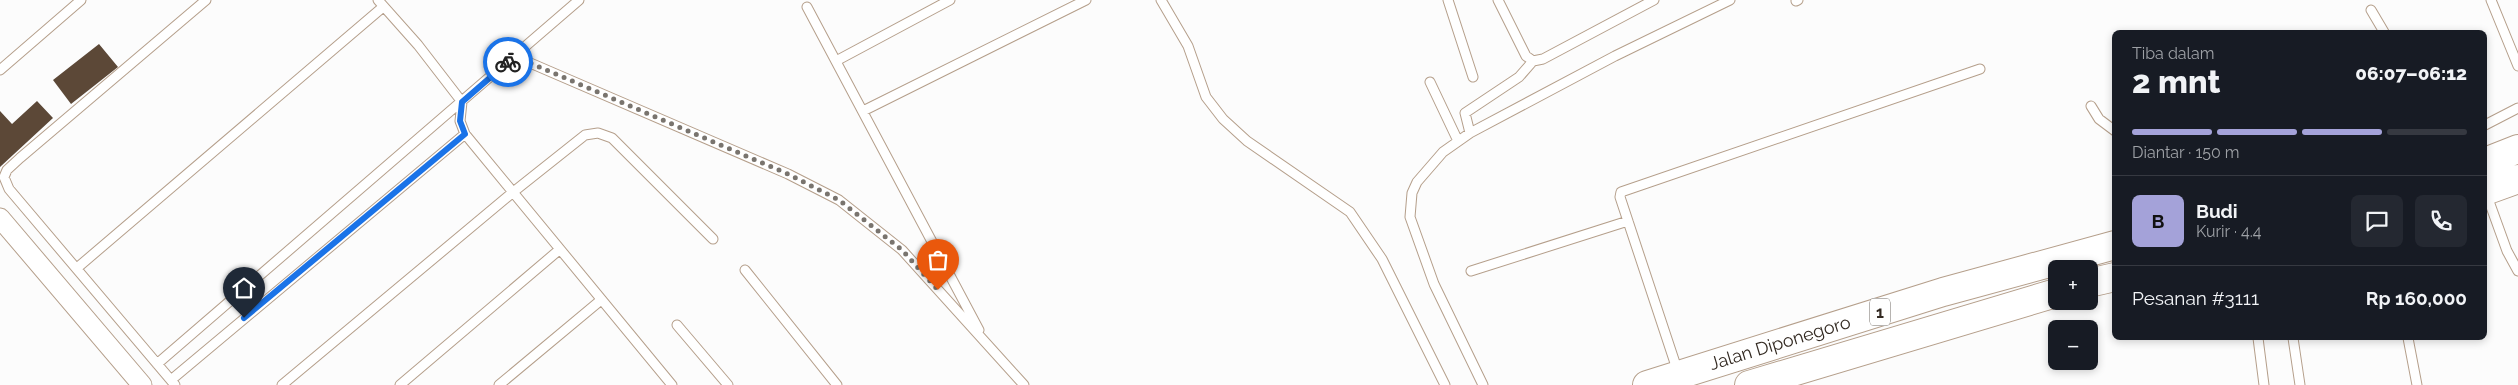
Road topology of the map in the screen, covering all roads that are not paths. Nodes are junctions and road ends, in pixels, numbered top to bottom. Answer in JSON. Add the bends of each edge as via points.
{"nodes":[{"id":1,"x":81,"y":0,"type":"edge"},
{"id":2,"x":206,"y":0,"type":"edge"},
{"id":3,"x":578,"y":0,"type":"edge"},
{"id":4,"x":950,"y":0,"type":"edge"},
{"id":5,"x":1086,"y":0,"type":"edge"},
{"id":6,"x":1161,"y":0,"type":"edge"},
{"id":7,"x":1448,"y":0,"type":"edge"},
{"id":8,"x":1498,"y":0,"type":"edge"},
{"id":9,"x":1654,"y":0,"type":"edge"},
{"id":10,"x":1730,"y":0,"type":"edge"},
{"id":11,"x":2494,"y":1,"type":"edge"},
{"id":12,"x":380,"y":3,"type":"edge"},
{"id":13,"x":807,"y":7,"type":"dead end"},
{"id":14,"x":2371,"y":10,"type":"dead end"},
{"id":15,"x":2383,"y":30,"type":"edge"},
{"id":16,"x":514,"y":56,"type":"junction"},
{"id":17,"x":836,"y":61,"type":"junction"},
{"id":18,"x":1533,"y":61,"type":"junction"},
{"id":19,"x":2518,"y":66,"type":"edge"},
{"id":20,"x":1980,"y":69,"type":"dead end"},
{"id":21,"x":0,"y":70,"type":"edge"},
{"id":22,"x":1473,"y":76,"type":"dead end"},
{"id":23,"x":1430,"y":82,"type":"dead end"},
{"id":24,"x":462,"y":102,"type":"junction"},
{"id":25,"x":2091,"y":106,"type":"dead end"},
{"id":26,"x":2518,"y":108,"type":"edge"},
{"id":27,"x":863,"y":112,"type":"junction"},
{"id":28,"x":2487,"y":124,"type":"edge"},
{"id":29,"x":2112,"y":129,"type":"edge"},
{"id":30,"x":1470,"y":133,"type":"junction"},
{"id":31,"x":465,"y":134,"type":"junction"},
{"id":32,"x":1458,"y":141,"type":"junction"},
{"id":33,"x":2518,"y":149,"type":"edge"},
{"id":34,"x":2487,"y":161,"type":"edge"},
{"id":35,"x":2518,"y":179,"type":"edge"},
{"id":36,"x":2487,"y":190,"type":"edge"},
{"id":37,"x":512,"y":193,"type":"junction"},
{"id":38,"x":2487,"y":196,"type":"edge"},
{"id":39,"x":0,"y":218,"type":"edge"},
{"id":40,"x":1628,"y":221,"type":"junction"},
{"id":41,"x":713,"y":239,"type":"dead end"},
{"id":42,"x":2112,"y":246,"type":"edge"},
{"id":43,"x":559,"y":250,"type":"junction"},
{"id":44,"x":77,"y":268,"type":"junction"},
{"id":45,"x":745,"y":270,"type":"dead end"},
{"id":46,"x":1471,"y":271,"type":"dead end"},
{"id":47,"x":2518,"y":271,"type":"edge"},
{"id":48,"x":2112,"y":278,"type":"edge"},
{"id":49,"x":2098,"y":282,"type":"edge"},
{"id":50,"x":2048,"y":295,"type":"edge"},
{"id":51,"x":601,"y":300,"type":"junction"},
{"id":52,"x":677,"y":325,"type":"dead end"},
{"id":53,"x":2258,"y":340,"type":"edge"},
{"id":54,"x":2293,"y":340,"type":"edge"},
{"id":55,"x":2408,"y":340,"type":"edge"},
{"id":56,"x":986,"y":344,"type":"junction"},
{"id":57,"x":157,"y":364,"type":"junction"},
{"id":58,"x":1679,"y":375,"type":"junction"},
{"id":59,"x":173,"y":382,"type":"edge"},
{"id":60,"x":142,"y":385,"type":"edge"},
{"id":61,"x":282,"y":385,"type":"edge"},
{"id":62,"x":400,"y":385,"type":"edge"},
{"id":63,"x":499,"y":385,"type":"edge"},
{"id":64,"x":672,"y":385,"type":"edge"},
{"id":65,"x":728,"y":385,"type":"edge"},
{"id":66,"x":837,"y":385,"type":"edge"},
{"id":67,"x":1024,"y":385,"type":"edge"},
{"id":68,"x":1445,"y":385,"type":"edge"},
{"id":69,"x":1483,"y":385,"type":"edge"},
{"id":70,"x":1647,"y":385,"type":"edge"},
{"id":71,"x":1748,"y":385,"type":"edge"},
{"id":72,"x":2264,"y":385,"type":"edge"},
{"id":73,"x":2300,"y":385,"type":"edge"},
{"id":74,"x":2417,"y":385,"type":"edge"}],
"edges":[{"from":1,"to":21,"type":"lane"},
{"from":2,"to":44,"type":"lane","via":[[7,170],[4,177],[9,189]]},
{"from":3,"to":16,"type":"lane"},
{"from":4,"to":17,"type":"lane"},
{"from":5,"to":27,"type":"lane"},
{"from":6,"to":68,"type":"lane","via":[[1188,46],[1206,98],[1223,119],[1247,141],[1350,212],[1382,259]]},
{"from":7,"to":22,"type":"lane"},
{"from":8,"to":18,"type":"lane","via":[[1526,56]]},
{"from":9,"to":18,"type":"lane","via":[[1543,59]]},
{"from":10,"to":30,"type":"lane","via":[[1607,60]]},
{"from":11,"to":19,"type":"lane"},
{"from":12,"to":24,"type":"lane"},
{"from":12,"to":44,"type":"lane"},
{"from":13,"to":17,"type":"lane"},
{"from":14,"to":15,"type":"lane"},
{"from":16,"to":24,"type":"lane"},
{"from":16,"to":56,"type":"lane","via":[[788,174],[839,200],[902,250]]},
{"from":17,"to":27,"type":"lane"},
{"from":18,"to":30,"type":"lane","via":[[1519,77],[1465,113]]},
{"from":20,"to":40,"type":"lane","via":[[1625,189],[1620,194]]},
{"from":23,"to":32,"type":"lane"},
{"from":24,"to":31,"type":"lane","via":[[460,121]]},
{"from":24,"to":57,"type":"lane"},
{"from":25,"to":29,"type":"lane","via":[[2099,119]]},
{"from":26,"to":28,"type":"lane"},
{"from":27,"to":56,"type":"lane"},
{"from":30,"to":32,"type":"lane"},
{"from":31,"to":37,"type":"lane"},
{"from":31,"to":59,"type":"lane"},
{"from":32,"to":69,"type":"lane","via":[[1443,152],[1417,182],[1412,193],[1410,217],[1434,284]]},
{"from":33,"to":34,"type":"highway"},
{"from":35,"to":36,"type":"highway"},
{"from":37,"to":41,"type":"lane","via":[[585,135],[598,133],[612,138]]},
{"from":37,"to":43,"type":"lane"},
{"from":37,"to":61,"type":"lane"},
{"from":38,"to":47,"type":"lane"},
{"from":39,"to":60,"type":"street"},
{"from":40,"to":46,"type":"lane"},
{"from":40,"to":58,"type":"lane"},
{"from":42,"to":58,"type":"highway","name":"Jalan Diponegoro","number":"1","via":[[1911,302]]},
{"from":43,"to":51,"type":"lane"},
{"from":43,"to":62,"type":"lane"},
{"from":44,"to":57,"type":"lane"},
{"from":45,"to":66,"type":"lane"},
{"from":48,"to":49,"type":"highway"},
{"from":50,"to":71,"type":"highway","name":"Jalan Diponegoro","number":"1"},
{"from":51,"to":63,"type":"lane"},
{"from":51,"to":64,"type":"lane"},
{"from":52,"to":65,"type":"lane"},
{"from":53,"to":72,"type":"lane"},
{"from":54,"to":73,"type":"lane"},
{"from":55,"to":74,"type":"lane"},
{"from":56,"to":67,"type":"lane"},
{"from":57,"to":59,"type":"lane"},
{"from":58,"to":70,"type":"highway","name":"Jalan Diponegoro","number":"1"}]}
